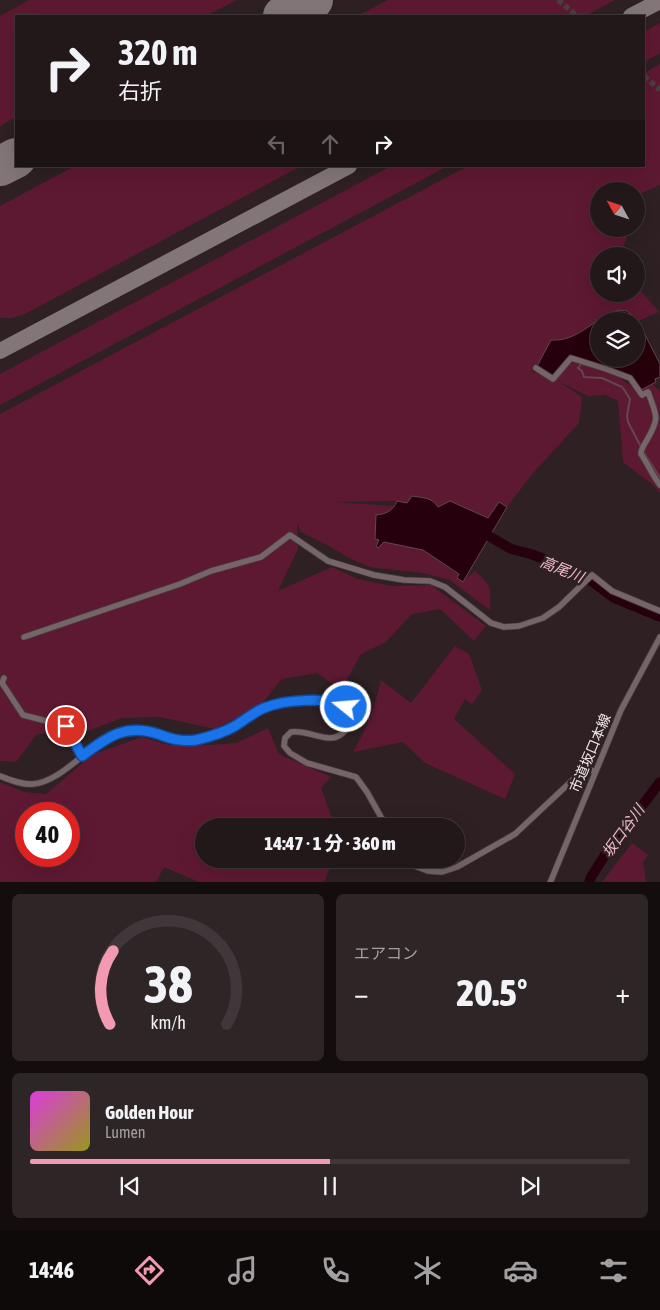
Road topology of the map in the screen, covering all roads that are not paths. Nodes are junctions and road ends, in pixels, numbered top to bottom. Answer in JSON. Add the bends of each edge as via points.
{"nodes":[{"id":1,"x":536,"y":368,"type":"dead end"},
{"id":2,"x":660,"y":485,"type":"edge"},
{"id":3,"x":660,"y":611,"type":"edge"},
{"id":4,"x":24,"y":637,"type":"dead end"},
{"id":5,"x":660,"y":637,"type":"edge"},
{"id":6,"x":4,"y":678,"type":"dead end"},
{"id":7,"x":82,"y":756,"type":"junction"},
{"id":8,"x":595,"y":771,"type":"junction"},
{"id":9,"x":0,"y":776,"type":"edge"},
{"id":10,"x":382,"y":818,"type":"edge"},
{"id":11,"x":465,"y":863,"type":"edge"},
{"id":12,"x":420,"y":868,"type":"edge"},
{"id":13,"x":454,"y":868,"type":"edge"},
{"id":14,"x":550,"y":882,"type":"edge"}],
"edges":[{"from":1,"to":2,"type":"street","via":[[553,379],[571,358],[630,378],[642,395],[648,392],[657,424],[641,454]]},
{"from":3,"to":4,"type":"street","via":[[612,591],[592,575],[559,608],[543,618],[504,627],[491,624],[445,587],[430,581],[374,575],[328,561],[290,535],[261,557],[211,571]]},
{"from":5,"to":8,"type":"street","name":"市道坂口本線","via":[[621,710]]},
{"from":6,"to":7,"type":"street","via":[[2,683],[23,715],[66,726]]},
{"from":7,"to":9,"type":"street","via":[[41,783],[24,784]]},
{"from":7,"to":10,"type":"street","via":[[110,736],[125,730],[145,730],[174,740],[190,741],[216,734],[273,705],[320,700],[340,703],[350,711],[352,720],[340,734],[323,738],[291,732],[285,738],[284,746],[290,754],[307,763],[356,777]]},
{"from":8,"to":11,"type":"street","via":[[586,770],[579,774],[509,839]]},
{"from":8,"to":14,"type":"street","name":"市道坂口本線"},
{"from":12,"to":13,"type":"street","via":[[442,872]]}]}
